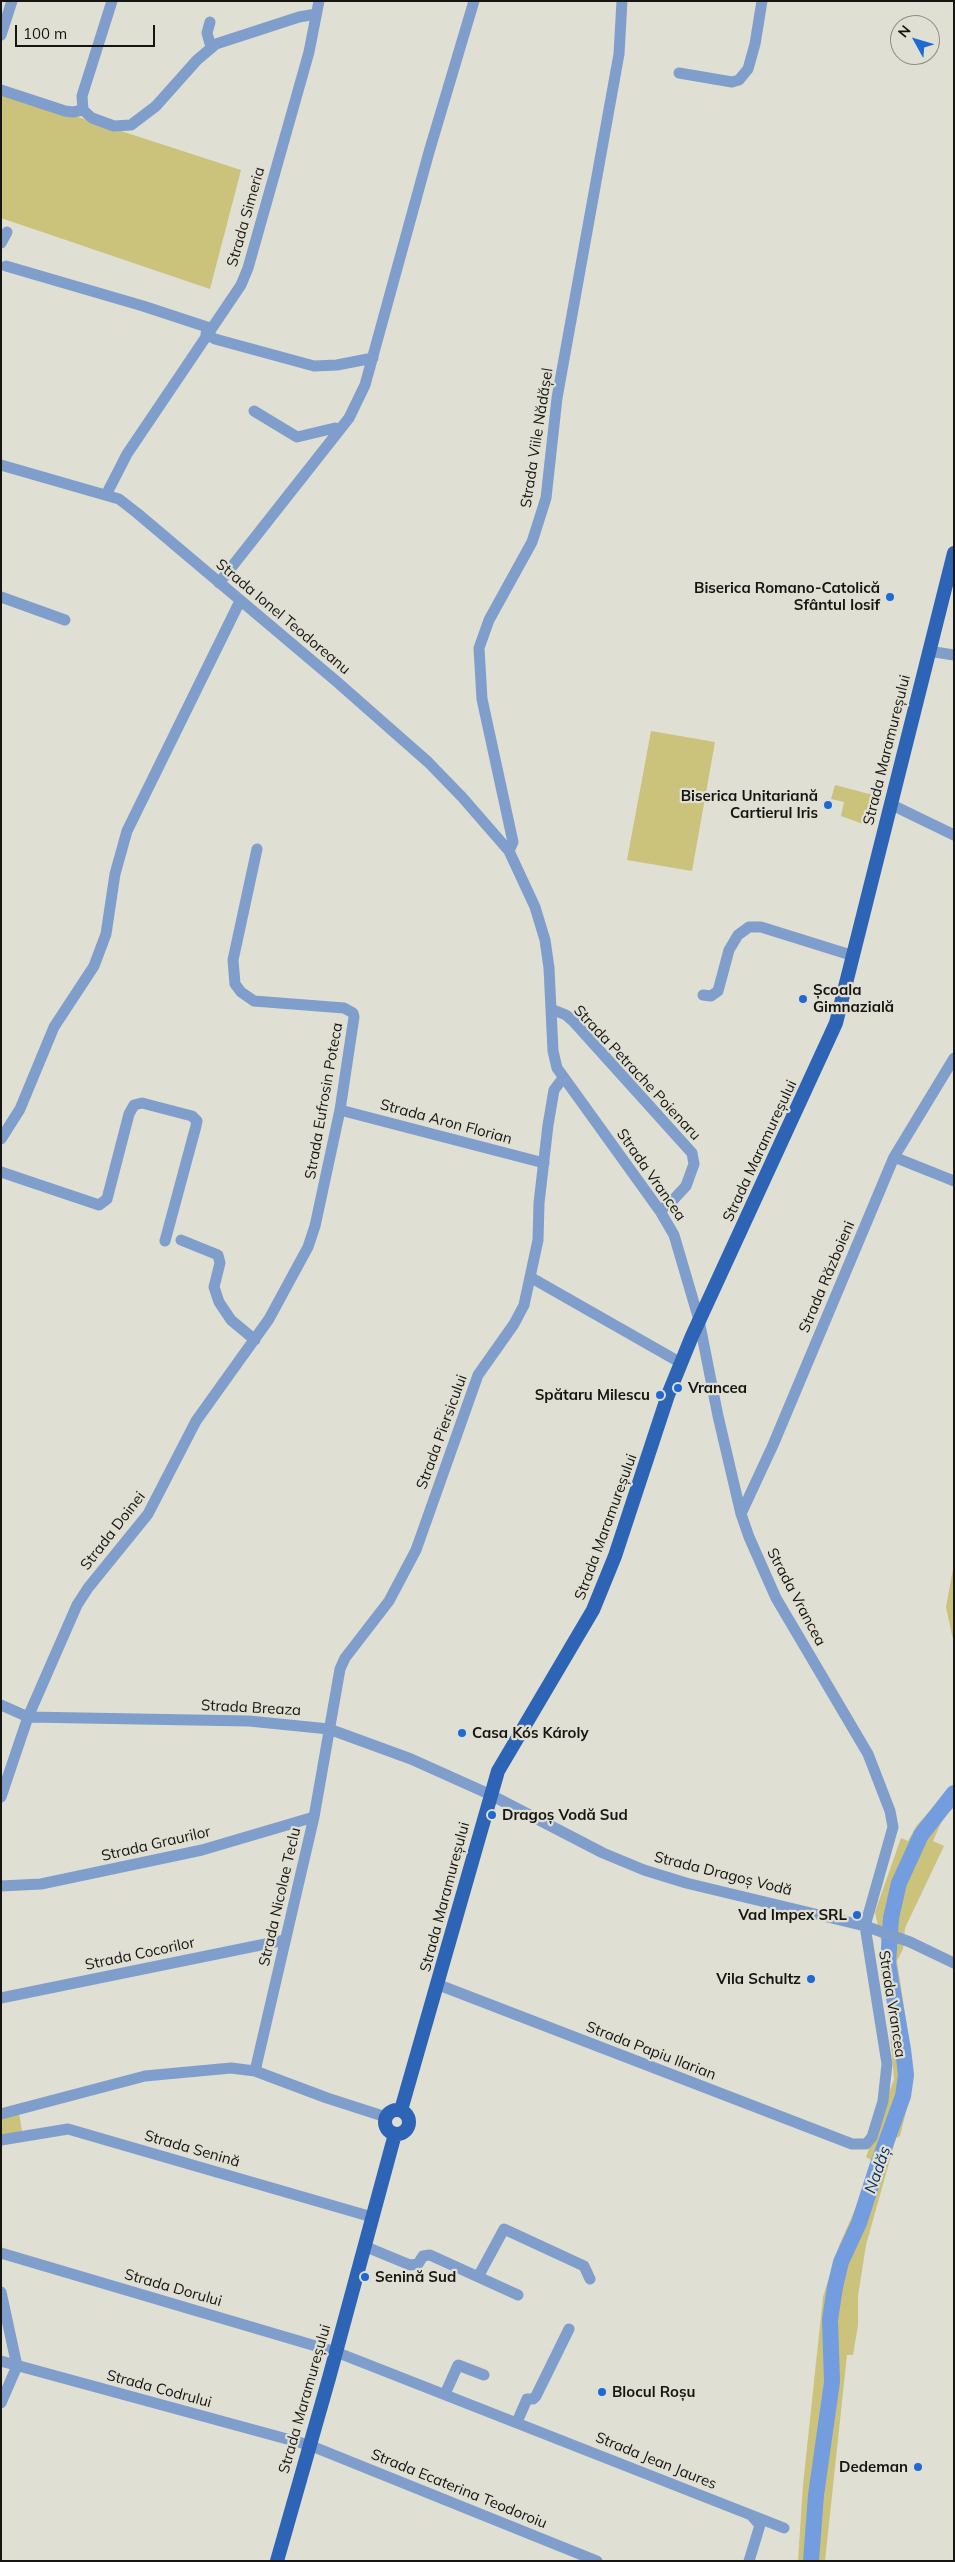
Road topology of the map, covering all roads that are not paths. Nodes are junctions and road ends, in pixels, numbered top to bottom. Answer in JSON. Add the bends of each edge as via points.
{"nodes":[{"id":1,"x":12,"y":1,"type":"edge"},
{"id":2,"x":112,"y":1,"type":"edge"},
{"id":3,"x":319,"y":1,"type":"edge"},
{"id":4,"x":474,"y":1,"type":"edge"},
{"id":5,"x":622,"y":1,"type":"edge"},
{"id":6,"x":762,"y":1,"type":"edge"},
{"id":7,"x":316,"y":14,"type":"junction"},
{"id":8,"x":210,"y":22,"type":"dead end"},
{"id":9,"x":1,"y":35,"type":"edge"},
{"id":10,"x":211,"y":47,"type":"junction"},
{"id":11,"x":679,"y":73,"type":"dead end"},
{"id":12,"x":1,"y":90,"type":"edge"},
{"id":13,"x":83,"y":110,"type":"junction"},
{"id":14,"x":7,"y":232,"type":"dead end"},
{"id":15,"x":1,"y":244,"type":"edge"},
{"id":16,"x":6,"y":266,"type":"dead end"},
{"id":17,"x":208,"y":331,"type":"junction"},
{"id":18,"x":373,"y":358,"type":"junction"},
{"id":19,"x":254,"y":411,"type":"dead end"},
{"id":20,"x":339,"y":430,"type":"junction"},
{"id":21,"x":1,"y":465,"type":"edge"},
{"id":22,"x":106,"y":495,"type":"junction"},
{"id":23,"x":954,"y":553,"type":"edge"},
{"id":24,"x":219,"y":583,"type":"junction"},
{"id":25,"x":1,"y":597,"type":"edge"},
{"id":26,"x":240,"y":601,"type":"junction"},
{"id":27,"x":65,"y":620,"type":"dead end"},
{"id":28,"x":928,"y":651,"type":"junction"},
{"id":29,"x":954,"y":655,"type":"edge"},
{"id":30,"x":890,"y":804,"type":"junction"},
{"id":31,"x":954,"y":835,"type":"edge"},
{"id":32,"x":257,"y":849,"type":"dead end"},
{"id":33,"x":509,"y":851,"type":"junction"},
{"id":34,"x":854,"y":956,"type":"junction"},
{"id":35,"x":703,"y":995,"type":"dead end"},
{"id":36,"x":550,"y":1009,"type":"junction"},
{"id":37,"x":954,"y":1058,"type":"edge"},
{"id":38,"x":563,"y":1078,"type":"junction"},
{"id":39,"x":340,"y":1110,"type":"junction"},
{"id":40,"x":1,"y":1139,"type":"edge"},
{"id":41,"x":894,"y":1157,"type":"junction"},
{"id":42,"x":544,"y":1162,"type":"junction"},
{"id":43,"x":1,"y":1172,"type":"edge"},
{"id":44,"x":954,"y":1181,"type":"edge"},
{"id":45,"x":660,"y":1211,"type":"junction"},
{"id":46,"x":181,"y":1240,"type":"dead end"},
{"id":47,"x":165,"y":1241,"type":"dead end"},
{"id":48,"x":308,"y":1247,"type":"joint"},
{"id":49,"x":530,"y":1277,"type":"junction"},
{"id":50,"x":702,"y":1314,"type":"junction"},
{"id":51,"x":697,"y":1336,"type":"junction"},
{"id":52,"x":255,"y":1340,"type":"junction"},
{"id":53,"x":681,"y":1363,"type":"junction"},
{"id":54,"x":741,"y":1514,"type":"junction"},
{"id":55,"x":1,"y":1705,"type":"edge"},
{"id":56,"x":28,"y":1717,"type":"junction"},
{"id":57,"x":329,"y":1729,"type":"junction"},
{"id":58,"x":490,"y":1794,"type":"junction"},
{"id":59,"x":1,"y":1797,"type":"edge"},
{"id":60,"x":314,"y":1817,"type":"junction"},
{"id":61,"x":1,"y":1886,"type":"edge"},
{"id":62,"x":869,"y":1928,"type":"junction"},
{"id":63,"x":285,"y":1940,"type":"junction"},
{"id":64,"x":954,"y":1963,"type":"edge"},
{"id":65,"x":439,"y":1985,"type":"junction"},
{"id":66,"x":1,"y":1998,"type":"edge"},
{"id":67,"x":255,"y":2070,"type":"junction"},
{"id":68,"x":401,"y":2110,"type":"junction"},
{"id":69,"x":1,"y":2114,"type":"edge"},
{"id":70,"x":386,"y":2117,"type":"junction"},
{"id":71,"x":395,"y":2134,"type":"junction"},
{"id":72,"x":1,"y":2140,"type":"edge"},
{"id":73,"x":852,"y":2144,"type":"joint"},
{"id":74,"x":372,"y":2217,"type":"junction"},
{"id":75,"x":364,"y":2246,"type":"junction"},
{"id":76,"x":1,"y":2254,"type":"edge"},
{"id":77,"x":478,"y":2277,"type":"junction"},
{"id":78,"x":590,"y":2279,"type":"dead end"},
{"id":79,"x":1,"y":2292,"type":"edge"},
{"id":80,"x":518,"y":2295,"type":"dead end"},
{"id":81,"x":569,"y":2329,"type":"dead end"},
{"id":82,"x":336,"y":2352,"type":"junction"},
{"id":83,"x":1,"y":2361,"type":"edge"},
{"id":84,"x":17,"y":2366,"type":"junction"},
{"id":85,"x":484,"y":2376,"type":"dead end"},
{"id":86,"x":445,"y":2394,"type":"junction"},
{"id":87,"x":1,"y":2403,"type":"edge"},
{"id":88,"x":516,"y":2422,"type":"junction"},
{"id":89,"x":309,"y":2446,"type":"junction"},
{"id":90,"x":752,"y":2516,"type":"junction"},
{"id":91,"x":784,"y":2528,"type":"dead end"},
{"id":92,"x":277,"y":2561,"type":"edge"},
{"id":93,"x":597,"y":2561,"type":"edge"},
{"id":94,"x":749,"y":2561,"type":"edge"}],
"edges":[{"from":1,"to":9,"type":"street"},
{"from":2,"to":13,"type":"street","via":[[82,96]]},
{"from":3,"to":7,"type":"street","name":"Strada Simeria"},
{"from":4,"to":18,"type":"street"},
{"from":5,"to":33,"type":"street","name":"Strada Viile Nădășel","via":[[619,54],[557,398],[546,498],[532,542],[489,620],[479,648],[482,699],[514,842]]},
{"from":6,"to":11,"type":"street","via":[[748,69],[739,80],[732,82]]},
{"from":7,"to":10,"type":"street","via":[[239,35]]},
{"from":7,"to":17,"type":"street","name":"Strada Simeria","via":[[309,52],[248,268],[241,284]]},
{"from":8,"to":10,"type":"street","via":[[207,33]]},
{"from":10,"to":13,"type":"street","via":[[156,106],[131,125],[114,126],[92,118]]},
{"from":12,"to":13,"type":"street","via":[[65,111]]},
{"from":14,"to":15,"type":"street"},
{"from":16,"to":17,"type":"street","via":[[143,306]]},
{"from":17,"to":18,"type":"street","via":[[215,339],[314,366],[337,366]]},
{"from":17,"to":22,"type":"street","name":"Strada Simeria","via":[[126,454]]},
{"from":18,"to":20,"type":"street","via":[[357,403]]},
{"from":19,"to":20,"type":"street","via":[[297,438],[335,428]]},
{"from":20,"to":24,"type":"street"},
{"from":21,"to":22,"type":"street","name":"Strada Ionel Teodoreanu"},
{"from":22,"to":24,"type":"street","name":"Strada Ionel Teodoreanu","via":[[119,499],[137,513]]},
{"from":23,"to":28,"type":"main road","name":"Strada Maramureșului"},
{"from":24,"to":26,"type":"street","name":"Strada Ionel Teodoreanu"},
{"from":25,"to":27,"type":"street"},
{"from":26,"to":33,"type":"street","name":"Strada Ionel Teodoreanu","via":[[428,762]]},
{"from":26,"to":40,"type":"street","via":[[127,831],[115,874],[106,934],[94,966],[54,1027],[20,1108]]},
{"from":28,"to":29,"type":"street"},
{"from":28,"to":30,"type":"main road","name":"Strada Maramureșului"},
{"from":30,"to":31,"type":"street"},
{"from":30,"to":34,"type":"main road","name":"Strada Maramureșului"},
{"from":32,"to":39,"type":"street","name":"Strada Eufrosin Poteca","via":[[233,960],[235,984],[254,1001],[334,1007],[353,1013]]},
{"from":33,"to":36,"type":"street","name":"Strada Viile Nădășel","via":[[535,907],[545,940]]},
{"from":34,"to":35,"type":"street","via":[[761,927],[749,927],[738,935],[729,950],[718,991],[712,996]]},
{"from":34,"to":50,"type":"main road","name":"Strada Maramureșului","via":[[836,1023],[823,1054]]},
{"from":36,"to":38,"type":"street","name":"Strada Vrancea","via":[[554,1059]]},
{"from":36,"to":45,"type":"street","name":"Strada Petrache Poienaru","via":[[572,1021],[692,1153],[694,1164],[686,1186]]},
{"from":37,"to":41,"type":"street","name":"Strada Războieni"},
{"from":38,"to":42,"type":"street","name":"Strada Piersicului","via":[[554,1090]]},
{"from":38,"to":45,"type":"street","name":"Strada Vrancea"},
{"from":39,"to":42,"type":"street","name":"Strada Aron Florian"},
{"from":39,"to":48,"type":"street","name":"Strada Eufrosin Poteca"},
{"from":41,"to":44,"type":"street"},
{"from":41,"to":54,"type":"street","name":"Strada Războieni"},
{"from":42,"to":49,"type":"street","name":"Strada Piersicului","via":[[538,1240]]},
{"from":43,"to":47,"type":"street","via":[[99,1206],[107,1199],[129,1114],[134,1106],[142,1103],[192,1116],[197,1121],[196,1126]]},
{"from":45,"to":50,"type":"street","name":"Strada Vrancea","via":[[680,1247]]},
{"from":46,"to":52,"type":"street","via":[[218,1254],[220,1263],[214,1287],[219,1302],[231,1320]]},
{"from":48,"to":52,"type":"street","name":"Strada Doinei"},
{"from":49,"to":53,"type":"street"},
{"from":49,"to":57,"type":"street","name":"Strada Piersicului","via":[[518,1317],[483,1366],[469,1396],[416,1550],[389,1601],[345,1658]]},
{"from":50,"to":51,"type":"main road","name":"Strada Maramureșului"},
{"from":51,"to":53,"type":"main road","name":"Strada Maramureșului"},
{"from":51,"to":54,"type":"street","name":"Strada Vrancea"},
{"from":52,"to":56,"type":"street","name":"Strada Doinei","via":[[196,1421],[148,1514],[82,1596]]},
{"from":53,"to":58,"type":"main road","name":"Strada Maramureșului","via":[[615,1556],[593,1610],[508,1751]]},
{"from":54,"to":62,"type":"street","name":"Strada Vrancea","via":[[757,1559],[776,1598],[868,1754],[890,1811],[893,1827]]},
{"from":55,"to":56,"type":"street","name":"Strada Breaza"},
{"from":56,"to":57,"type":"street","name":"Strada Breaza","via":[[249,1720]]},
{"from":56,"to":59,"type":"street","name":"Strada Doinei"},
{"from":57,"to":58,"type":"street","name":"Strada Breaza","via":[[411,1759]]},
{"from":57,"to":60,"type":"street","name":"Strada Nicolae Teclu"},
{"from":58,"to":62,"type":"street","name":"Strada Dragoș Vodă","via":[[602,1853],[644,1870]]},
{"from":58,"to":65,"type":"main road","name":"Strada Maramureșului"},
{"from":60,"to":61,"type":"street","name":"Strada Graurilor","via":[[193,1852],[41,1884]]},
{"from":60,"to":63,"type":"street","name":"Strada Nicolae Teclu"},
{"from":62,"to":64,"type":"street","name":"Strada Dragoș Vodă"},
{"from":62,"to":73,"type":"street","name":"Strada Vrancea","via":[[887,2074],[872,2137],[866,2144]]},
{"from":63,"to":66,"type":"street","name":"Strada Cocorilor"},
{"from":63,"to":67,"type":"street","name":"Strada Nicolae Teclu"},
{"from":65,"to":68,"type":"main road","name":"Strada Maramureșului"},
{"from":65,"to":73,"type":"street","name":"Strada Papiu Ilarian"},
{"from":67,"to":69,"type":"street","via":[[231,2068],[145,2076]]},
{"from":67,"to":70,"type":"street","via":[[319,2096]]},
{"from":68,"to":70,"type":"main road","via":[[394,2110]]},
{"from":68,"to":71,"type":"main road","name":"Strada Maramureșului","via":[[407,2115],[408,2126]]},
{"from":70,"to":71,"type":"main road","via":[[386,2126]]},
{"from":71,"to":74,"type":"main road","name":"Strada Maramureșului"},
{"from":72,"to":74,"type":"street","name":"Strada Senină","via":[[68,2129]]},
{"from":74,"to":75,"type":"main road","name":"Strada Maramureșului"},
{"from":75,"to":77,"type":"street","via":[[410,2265],[430,2255]]},
{"from":75,"to":82,"type":"main road","name":"Strada Maramureșului"},
{"from":76,"to":82,"type":"street","name":"Strada Dorului"},
{"from":77,"to":78,"type":"street","via":[[504,2229],[584,2266]]},
{"from":77,"to":80,"type":"street"},
{"from":79,"to":84,"type":"street"},
{"from":81,"to":88,"type":"street","via":[[536,2396],[527,2399]]},
{"from":82,"to":86,"type":"street","name":"Strada Jean Jaures"},
{"from":82,"to":89,"type":"main road","name":"Strada Maramureșului"},
{"from":83,"to":84,"type":"street","name":"Strada Codrului"},
{"from":84,"to":87,"type":"street"},
{"from":84,"to":89,"type":"street","name":"Strada Codrului"},
{"from":85,"to":86,"type":"street","via":[[458,2365]]},
{"from":86,"to":88,"type":"street","name":"Strada Jean Jaures"},
{"from":88,"to":90,"type":"street","name":"Strada Jean Jaures"},
{"from":89,"to":92,"type":"main road","name":"Strada Maramureșului"},
{"from":89,"to":93,"type":"street","name":"Strada Ecaterina Teodoroiu"},
{"from":90,"to":91,"type":"street","name":"Strada Jean Jaures"},
{"from":90,"to":94,"type":"street","via":[[760,2525]]}]}
